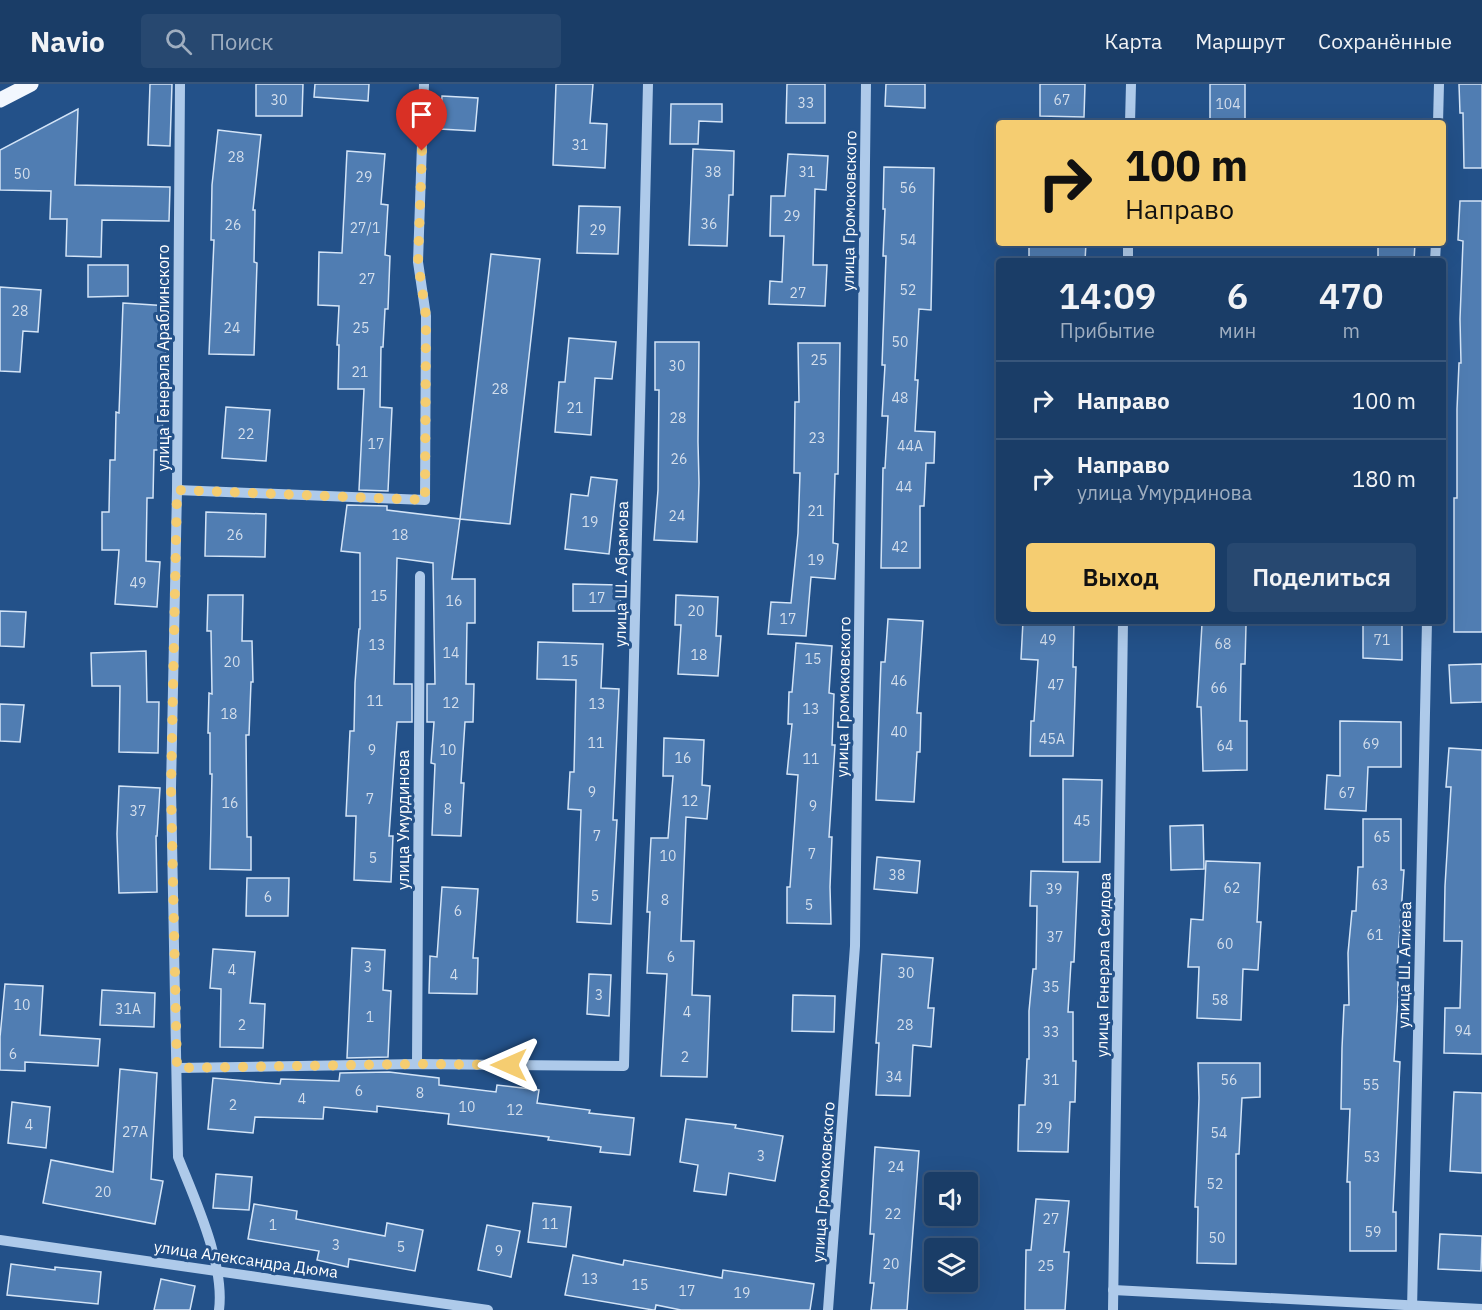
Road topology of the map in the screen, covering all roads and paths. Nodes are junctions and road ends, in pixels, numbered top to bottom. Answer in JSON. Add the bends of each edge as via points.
{"nodes":[{"id":1,"x":31,"y":84,"type":"edge"},
{"id":2,"x":180,"y":84,"type":"edge"},
{"id":3,"x":424,"y":84,"type":"edge"},
{"id":4,"x":648,"y":84,"type":"edge"},
{"id":5,"x":866,"y":84,"type":"edge"},
{"id":6,"x":1131,"y":84,"type":"edge"},
{"id":7,"x":1439,"y":84,"type":"edge"},
{"id":8,"x":0,"y":100,"type":"edge"},
{"id":9,"x":1130,"y":120,"type":"edge"},
{"id":10,"x":1438,"y":120,"type":"edge"},
{"id":11,"x":177,"y":490,"type":"junction"},
{"id":12,"x":420,"y":576,"type":"dead end"},
{"id":13,"x":1123,"y":624,"type":"edge"},
{"id":14,"x":1427,"y":624,"type":"edge"},
{"id":15,"x":417,"y":1064,"type":"junction"},
{"id":16,"x":177,"y":1068,"type":"junction"},
{"id":17,"x":0,"y":1240,"type":"edge"},
{"id":18,"x":217,"y":1270,"type":"junction"},
{"id":19,"x":1113,"y":1290,"type":"junction"},
{"id":20,"x":1412,"y":1308,"type":"edge"},
{"id":21,"x":1482,"y":1309,"type":"edge"},
{"id":22,"x":219,"y":1310,"type":"edge"},
{"id":23,"x":488,"y":1310,"type":"edge"},
{"id":24,"x":828,"y":1310,"type":"edge"},
{"id":25,"x":1113,"y":1310,"type":"edge"}],
"edges":[{"from":1,"to":8,"type":"main road"},
{"from":2,"to":11,"type":"street","name":"улица Генерала Араблинского"},
{"from":3,"to":11,"type":"street","via":[[418,262],[426,316],[425,500]]},
{"from":4,"to":15,"type":"street","name":"улица Ш. Абрамова","via":[[624,1066]]},
{"from":5,"to":24,"type":"street","name":"улица Громоковского","via":[[855,946]]},
{"from":6,"to":9,"type":"street"},
{"from":7,"to":10,"type":"street"},
{"from":11,"to":16,"type":"street","name":"улица Генерала Араблинского","via":[[171,788]]},
{"from":12,"to":15,"type":"street","name":"улица Умурдинова"},
{"from":13,"to":19,"type":"street","name":"улица Генерала Сеидова"},
{"from":14,"to":20,"type":"street","name":"улица Ш. Алиева"},
{"from":15,"to":16,"type":"street"},
{"from":16,"to":18,"type":"street","name":"улица Генерала Араблинского","via":[[178,1157],[201,1214]]},
{"from":17,"to":18,"type":"street","name":"улица Александра Дюма"},
{"from":18,"to":22,"type":"street","name":"улица Генерала Араблинского"},
{"from":18,"to":23,"type":"street","name":"улица Александра Дюма"},
{"from":19,"to":20,"type":"street"},
{"from":19,"to":25,"type":"street","name":"улица Генерала Сеидова"},
{"from":20,"to":21,"type":"street"}]}
